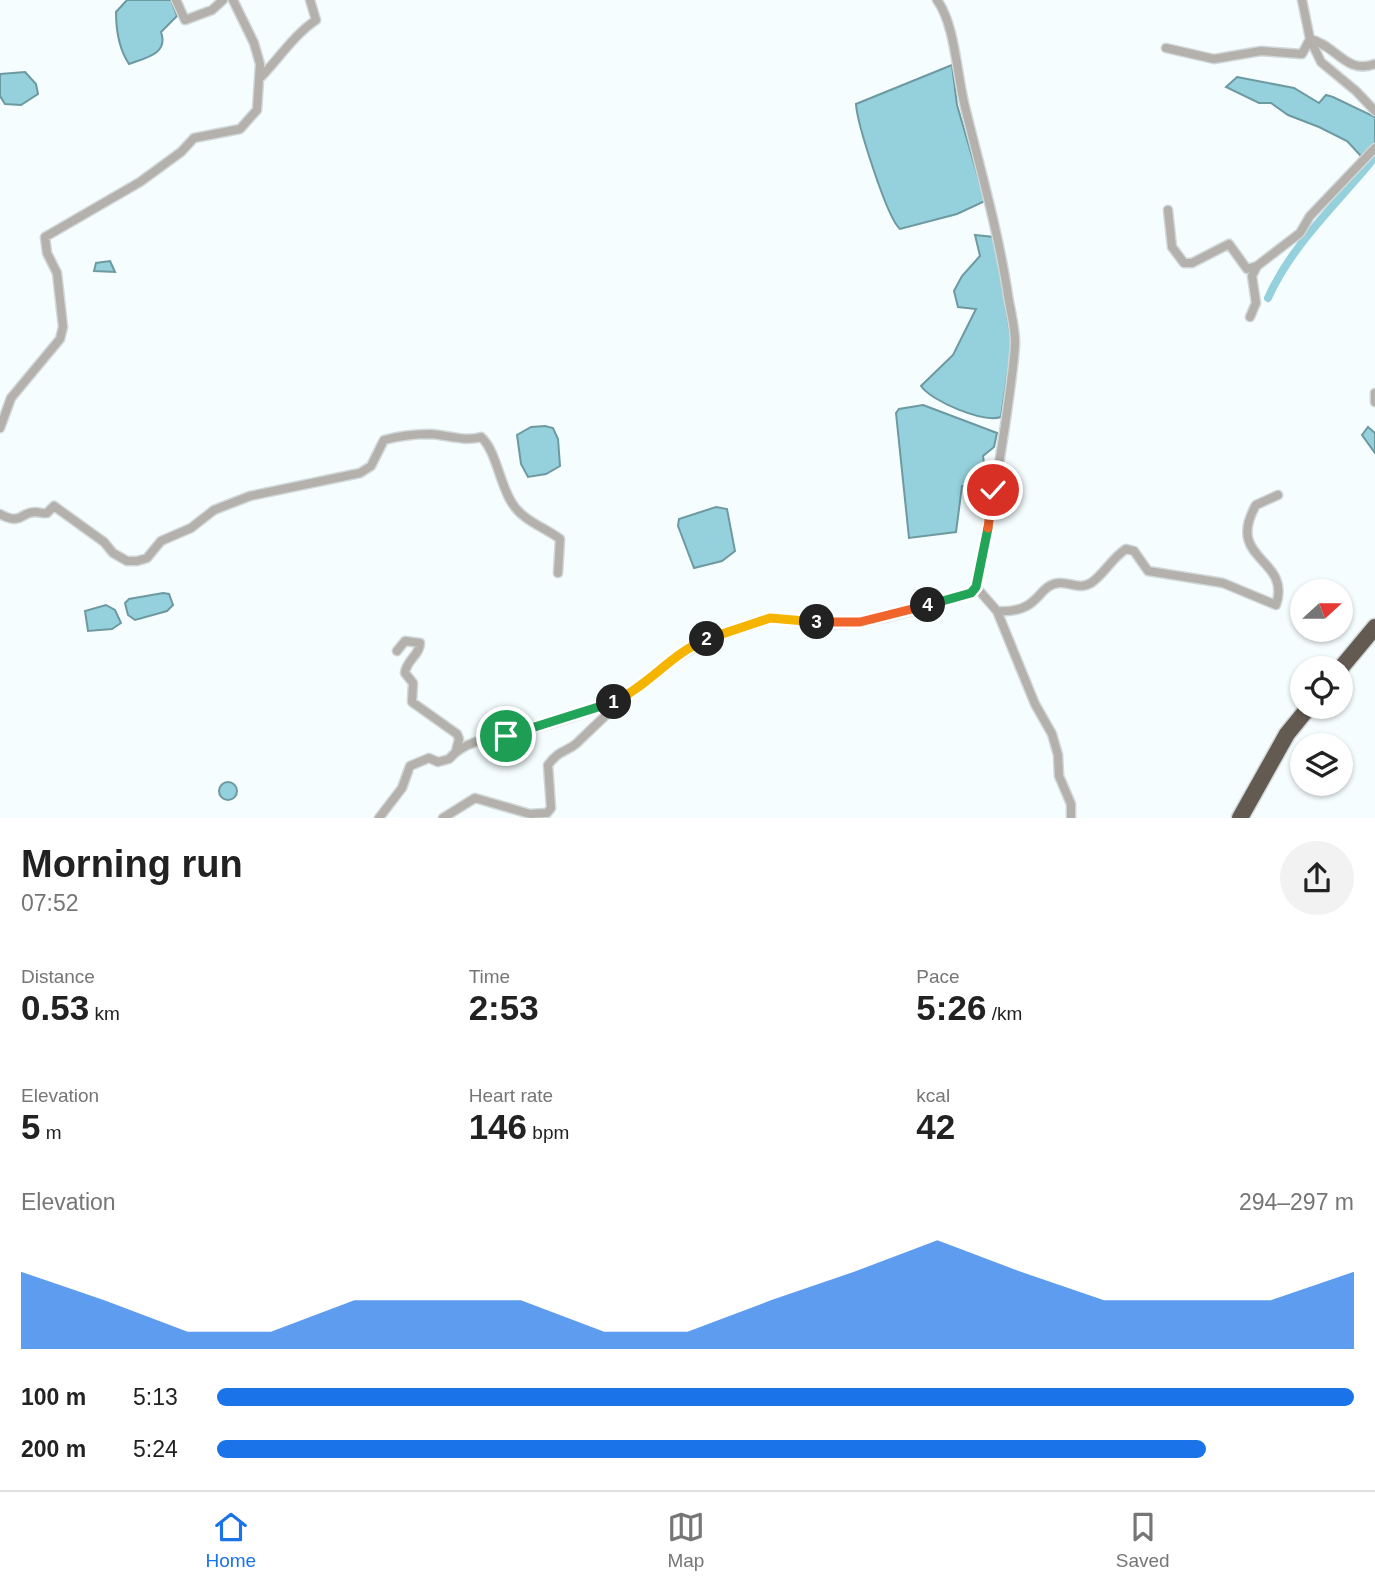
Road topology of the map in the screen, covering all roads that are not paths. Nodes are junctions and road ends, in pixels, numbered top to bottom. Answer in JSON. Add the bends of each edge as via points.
{"nodes":[{"id":1,"x":176,"y":0,"type":"edge"},
{"id":2,"x":223,"y":0,"type":"edge"},
{"id":3,"x":233,"y":0,"type":"edge"},
{"id":4,"x":310,"y":0,"type":"edge"},
{"id":5,"x":937,"y":0,"type":"edge"},
{"id":6,"x":1302,"y":0,"type":"edge"},
{"id":7,"x":1310,"y":39,"type":"junction"},
{"id":8,"x":1166,"y":48,"type":"dead end"},
{"id":9,"x":1375,"y":64,"type":"edge"},
{"id":10,"x":261,"y":77,"type":"junction"},
{"id":11,"x":1375,"y":111,"type":"edge"},
{"id":12,"x":1375,"y":148,"type":"edge"},
{"id":13,"x":1168,"y":210,"type":"dead end"},
{"id":14,"x":1257,"y":266,"type":"junction"},
{"id":15,"x":1250,"y":317,"type":"dead end"},
{"id":16,"x":1375,"y":393,"type":"edge"},
{"id":17,"x":1375,"y":402,"type":"edge"},
{"id":18,"x":0,"y":428,"type":"edge"},
{"id":19,"x":1278,"y":495,"type":"dead end"},
{"id":20,"x":0,"y":514,"type":"edge"},
{"id":21,"x":558,"y":573,"type":"dead end"},
{"id":22,"x":976,"y":587,"type":"junction"},
{"id":23,"x":997,"y":611,"type":"junction"},
{"id":24,"x":1375,"y":627,"type":"edge"},
{"id":25,"x":397,"y":651,"type":"dead end"},
{"id":26,"x":1351,"y":656,"type":"edge"},
{"id":27,"x":617,"y":701,"type":"junction"},
{"id":28,"x":1299,"y":719,"type":"edge"},
{"id":29,"x":456,"y":751,"type":"junction"},
{"id":30,"x":379,"y":818,"type":"edge"},
{"id":31,"x":443,"y":818,"type":"edge"},
{"id":32,"x":1071,"y":818,"type":"edge"},
{"id":33,"x":1240,"y":818,"type":"edge"}],
"edges":[{"from":1,"to":2,"type":"street","via":[[185,20],[212,10]]},
{"from":3,"to":10,"type":"street","via":[[254,43]]},
{"from":4,"to":10,"type":"street","via":[[316,20],[298,30]]},
{"from":5,"to":22,"type":"street","via":[[953,36],[959,83],[992,209],[1015,342]]},
{"from":6,"to":7,"type":"street"},
{"from":7,"to":8,"type":"street","via":[[1303,54],[1261,51],[1214,59]]},
{"from":7,"to":9,"type":"street","via":[[1329,46],[1345,63]]},
{"from":7,"to":11,"type":"street","via":[[1321,62]]},
{"from":10,"to":18,"type":"street","via":[[257,110],[240,129],[194,138],[140,182],[45,237],[57,273],[63,327],[60,339],[11,398]]},
{"from":12,"to":14,"type":"street","via":[[1310,216],[1300,233]]},
{"from":13,"to":14,"type":"street","via":[[1172,247],[1184,263],[1229,244],[1247,269]]},
{"from":14,"to":15,"type":"street","via":[[1252,276],[1256,303]]},
{"from":16,"to":17,"type":"street"},
{"from":19,"to":23,"type":"street","via":[[1256,505],[1245,530],[1250,546],[1278,582],[1276,605],[1223,583],[1148,571],[1134,551],[1126,549],[1091,582],[1060,583],[1024,610]]},
{"from":20,"to":21,"type":"street","via":[[22,519],[33,512],[47,513],[54,506],[113,553],[137,561],[147,558],[161,541],[222,507],[250,496],[360,473],[371,466],[384,440],[411,435],[481,437],[489,445],[513,505],[560,539]]},
{"from":22,"to":23,"type":"street"},
{"from":22,"to":27,"type":"street","via":[[971,593],[860,622],[770,618],[690,648]]},
{"from":23,"to":32,"type":"street","via":[[1052,734]]},
{"from":24,"to":26,"type":"highway"},
{"from":25,"to":29,"type":"street","via":[[405,641],[420,643],[405,668],[413,683],[412,702],[457,734]]},
{"from":27,"to":29,"type":"street"},
{"from":27,"to":31,"type":"street","via":[[548,765],[551,808],[547,813],[530,814],[475,798]]},
{"from":28,"to":33,"type":"highway"},
{"from":29,"to":30,"type":"street","via":[[449,759],[438,762],[429,758],[410,766],[402,788]]}]}
